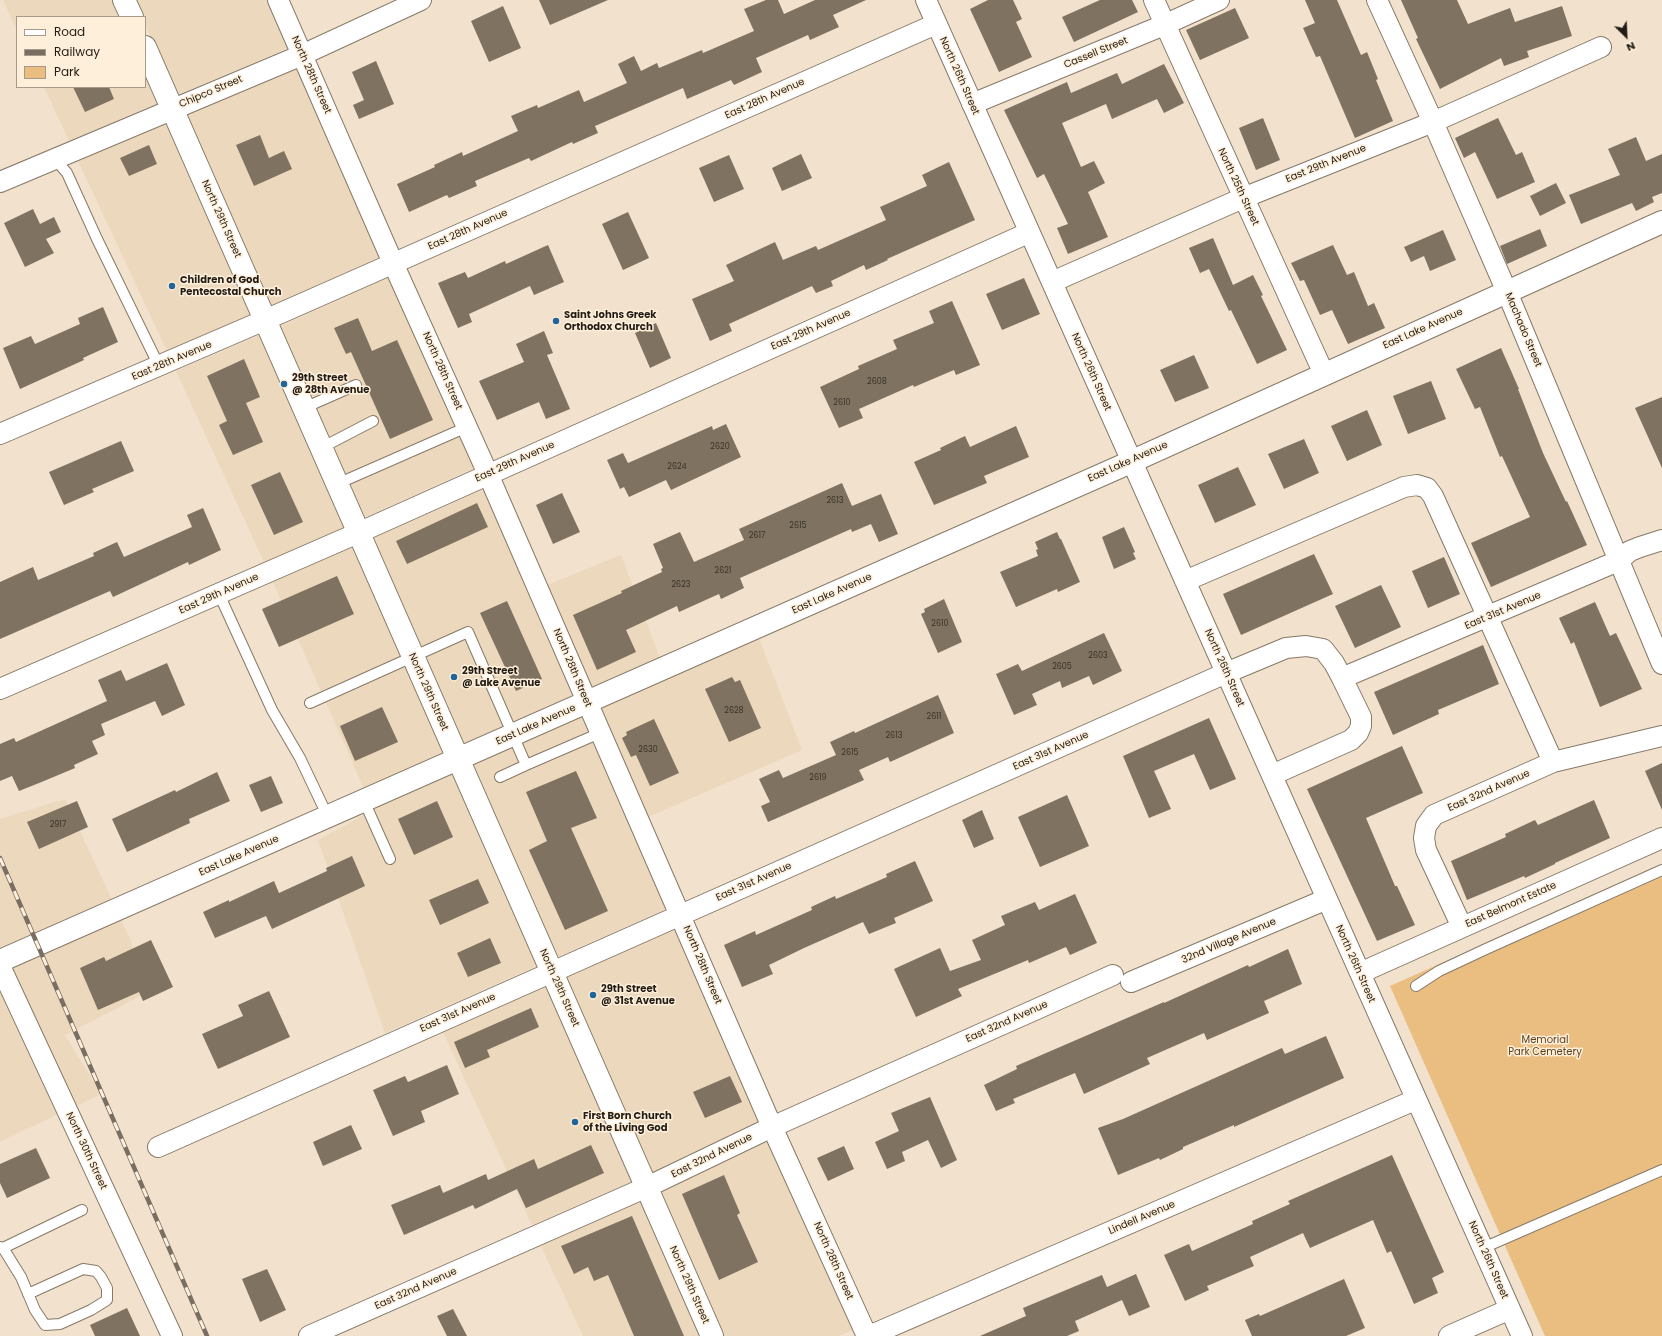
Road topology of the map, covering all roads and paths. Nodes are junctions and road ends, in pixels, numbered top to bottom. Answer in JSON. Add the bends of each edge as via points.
{"nodes":[{"id":1,"x":124,"y":0,"type":"edge"},
{"id":2,"x":278,"y":0,"type":"edge"},
{"id":3,"x":421,"y":0,"type":"edge"},
{"id":4,"x":926,"y":0,"type":"edge"},
{"id":5,"x":1154,"y":0,"type":"edge"},
{"id":6,"x":1219,"y":0,"type":"edge"},
{"id":7,"x":1377,"y":0,"type":"edge"},
{"id":8,"x":132,"y":16,"type":"edge"},
{"id":9,"x":936,"y":24,"type":"junction"},
{"id":10,"x":1164,"y":25,"type":"junction"},
{"id":11,"x":1601,"y":47,"type":"dead end"},
{"id":12,"x":146,"y":49,"type":"edge"},
{"id":13,"x":302,"y":55,"type":"junction"},
{"id":14,"x":972,"y":104,"type":"junction"},
{"id":15,"x":172,"y":109,"type":"junction"},
{"id":16,"x":1433,"y":122,"type":"junction"},
{"id":17,"x":56,"y":158,"type":"junction"},
{"id":18,"x":0,"y":182,"type":"edge"},
{"id":19,"x":1243,"y":198,"type":"junction"},
{"id":20,"x":1662,"y":222,"type":"edge"},
{"id":21,"x":1028,"y":233,"type":"junction"},
{"id":22,"x":393,"y":263,"type":"junction"},
{"id":23,"x":1052,"y":282,"type":"junction"},
{"id":24,"x":1507,"y":292,"type":"junction"},
{"id":25,"x":265,"y":320,"type":"junction"},
{"id":26,"x":159,"y":366,"type":"junction"},
{"id":27,"x":1324,"y":374,"type":"junction"},
{"id":28,"x":356,"y":385,"type":"dead end"},
{"id":29,"x":304,"y":408,"type":"junction"},
{"id":30,"x":372,"y":421,"type":"dead end"},
{"id":31,"x":467,"y":427,"type":"junction"},
{"id":32,"x":0,"y":434,"type":"edge"},
{"id":33,"x":321,"y":448,"type":"junction"},
{"id":34,"x":1130,"y":462,"type":"junction"},
{"id":35,"x":488,"y":474,"type":"junction"},
{"id":36,"x":337,"y":484,"type":"junction"},
{"id":37,"x":358,"y":533,"type":"junction"},
{"id":38,"x":1660,"y":538,"type":"edge"},
{"id":39,"x":1618,"y":561,"type":"junction"},
{"id":40,"x":1185,"y":581,"type":"junction"},
{"id":41,"x":219,"y":594,"type":"junction"},
{"id":42,"x":1487,"y":618,"type":"junction"},
{"id":43,"x":413,"y":657,"type":"junction"},
{"id":44,"x":1662,"y":664,"type":"edge"},
{"id":45,"x":1226,"y":673,"type":"junction"},
{"id":46,"x":1342,"y":678,"type":"junction"},
{"id":47,"x":0,"y":689,"type":"edge"},
{"id":48,"x":587,"y":702,"type":"junction"},
{"id":49,"x":310,"y":703,"type":"dead end"},
{"id":50,"x":600,"y":733,"type":"junction"},
{"id":51,"x":513,"y":735,"type":"junction"},
{"id":52,"x":1662,"y":736,"type":"edge"},
{"id":53,"x":458,"y":759,"type":"junction"},
{"id":54,"x":1552,"y":762,"type":"junction"},
{"id":55,"x":526,"y":765,"type":"junction"},
{"id":56,"x":1272,"y":775,"type":"junction"},
{"id":57,"x":500,"y":777,"type":"dead end"},
{"id":58,"x":364,"y":801,"type":"junction"},
{"id":59,"x":328,"y":817,"type":"junction"},
{"id":60,"x":1662,"y":838,"type":"edge"},
{"id":61,"x":390,"y":859,"type":"dead end"},
{"id":62,"x":1662,"y":870,"type":"edge"},
{"id":63,"x":1327,"y":899,"type":"junction"},
{"id":64,"x":680,"y":915,"type":"junction"},
{"id":65,"x":1462,"y":927,"type":"junction"},
{"id":66,"x":0,"y":961,"type":"edge"},
{"id":67,"x":0,"y":966,"type":"edge"},
{"id":68,"x":552,"y":972,"type":"junction"},
{"id":69,"x":1360,"y":973,"type":"junction"},
{"id":70,"x":1122,"y":978,"type":"joint"},
{"id":71,"x":1416,"y":986,"type":"dead end"},
{"id":72,"x":1415,"y":1100,"type":"junction"},
{"id":73,"x":772,"y":1127,"type":"junction"},
{"id":74,"x":158,"y":1147,"type":"dead end"},
{"id":75,"x":1662,"y":1170,"type":"edge"},
{"id":76,"x":647,"y":1187,"type":"junction"},
{"id":77,"x":82,"y":1210,"type":"dead end"},
{"id":78,"x":2,"y":1248,"type":"edge"},
{"id":79,"x":1482,"y":1248,"type":"junction"},
{"id":80,"x":28,"y":1294,"type":"junction"},
{"id":81,"x":1510,"y":1309,"type":"junction"},
{"id":82,"x":172,"y":1336,"type":"edge"},
{"id":83,"x":310,"y":1336,"type":"edge"},
{"id":84,"x":712,"y":1336,"type":"edge"},
{"id":85,"x":868,"y":1336,"type":"edge"},
{"id":86,"x":1449,"y":1336,"type":"edge"},
{"id":87,"x":1522,"y":1336,"type":"edge"}],
"edges":[{"from":1,"to":8,"type":"street"},
{"from":2,"to":13,"type":"street","name":"North 28th Street"},
{"from":3,"to":13,"type":"street","name":"Chipco Street"},
{"from":4,"to":9,"type":"street","name":"North 26th Street"},
{"from":5,"to":10,"type":"street","name":"North 25th Street"},
{"from":6,"to":10,"type":"street","name":"Cassell Street"},
{"from":7,"to":16,"type":"street","name":"Machado Street"},
{"from":9,"to":14,"type":"street","name":"North 26th Street"},
{"from":9,"to":22,"type":"street","name":"East 28th Avenue"},
{"from":10,"to":14,"type":"street","name":"Cassell Street"},
{"from":10,"to":19,"type":"street","name":"North 25th Street"},
{"from":11,"to":16,"type":"street","name":"East 29th Avenue"},
{"from":12,"to":15,"type":"street","name":"North 29th Street"},
{"from":13,"to":15,"type":"street","name":"Chipco Street"},
{"from":13,"to":22,"type":"street","name":"North 28th Street"},
{"from":14,"to":21,"type":"street","name":"North 26th Street"},
{"from":15,"to":17,"type":"street","name":"Chipco Street"},
{"from":15,"to":25,"type":"street","name":"North 29th Street"},
{"from":16,"to":19,"type":"street","name":"East 29th Avenue"},
{"from":16,"to":24,"type":"street","name":"Machado Street"},
{"from":17,"to":18,"type":"street","name":"Chipco Street"},
{"from":17,"to":26,"type":"lane","via":[[67,173]]},
{"from":19,"to":23,"type":"street","name":"East 29th Avenue"},
{"from":19,"to":27,"type":"street","name":"North 25th Street"},
{"from":20,"to":24,"type":"street","name":"East Lake Avenue"},
{"from":21,"to":23,"type":"street","name":"North 26th Street"},
{"from":21,"to":35,"type":"street","name":"East 29th Avenue"},
{"from":22,"to":25,"type":"street","name":"East 28th Avenue"},
{"from":22,"to":31,"type":"street","name":"North 28th Street"},
{"from":23,"to":34,"type":"street","name":"North 26th Street"},
{"from":24,"to":27,"type":"street","name":"East Lake Avenue"},
{"from":24,"to":39,"type":"street","name":"Machado Street"},
{"from":25,"to":26,"type":"street","name":"East 28th Avenue"},
{"from":25,"to":29,"type":"street","name":"North 29th Street"},
{"from":26,"to":32,"type":"street","name":"East 28th Avenue"},
{"from":27,"to":34,"type":"street","name":"East Lake Avenue"},
{"from":28,"to":29,"type":"lane"},
{"from":29,"to":33,"type":"street","name":"North 29th Street"},
{"from":30,"to":33,"type":"lane"},
{"from":31,"to":35,"type":"street","name":"North 28th Street"},
{"from":31,"to":36,"type":"lane"},
{"from":33,"to":36,"type":"street","name":"North 29th Street"},
{"from":34,"to":40,"type":"street","name":"North 26th Street"},
{"from":34,"to":48,"type":"street","name":"East Lake Avenue"},
{"from":35,"to":37,"type":"street","name":"East 29th Avenue"},
{"from":35,"to":48,"type":"street","name":"North 28th Street"},
{"from":36,"to":37,"type":"street","name":"North 29th Street"},
{"from":37,"to":41,"type":"street","name":"East 29th Avenue"},
{"from":37,"to":43,"type":"street","name":"North 29th Street"},
{"from":38,"to":39,"type":"street","name":"East 31st Avenue","via":[[1630,551]]},
{"from":39,"to":42,"type":"street","name":"East 31st Avenue"},
{"from":39,"to":44,"type":"street","name":"Machado Street"},
{"from":40,"to":42,"type":"street","via":[[1404,487],[1417,485],[1427,488],[1433,496]]},
{"from":40,"to":45,"type":"street","name":"North 26th Street"},
{"from":41,"to":47,"type":"street","name":"East 29th Avenue"},
{"from":41,"to":59,"type":"lane","via":[[272,710],[300,758]]},
{"from":42,"to":46,"type":"street","name":"East 31st Avenue"},
{"from":42,"to":54,"type":"street"},
{"from":43,"to":49,"type":"lane"},
{"from":43,"to":51,"type":"lane","via":[[468,632]]},
{"from":43,"to":53,"type":"street","name":"North 29th Street"},
{"from":45,"to":46,"type":"street","name":"East 31st Avenue","via":[[1286,648],[1306,646],[1323,649]]},
{"from":45,"to":56,"type":"street","name":"North 26th Street"},
{"from":45,"to":64,"type":"street","name":"East 31st Avenue"},
{"from":46,"to":56,"type":"street","name":"East 31st Avenue","via":[[1361,717],[1358,733],[1351,740]]},
{"from":48,"to":50,"type":"street","name":"North 28th Street"},
{"from":48,"to":51,"type":"street","name":"East Lake Avenue"},
{"from":50,"to":55,"type":"lane"},
{"from":50,"to":64,"type":"street","name":"North 28th Street"},
{"from":51,"to":53,"type":"street","name":"East Lake Avenue"},
{"from":51,"to":55,"type":"lane"},
{"from":52,"to":54,"type":"street","name":"East 32nd Avenue"},
{"from":53,"to":58,"type":"street","name":"East Lake Avenue"},
{"from":53,"to":68,"type":"street","name":"North 29th Street"},
{"from":54,"to":65,"type":"street","name":"East 32nd Avenue","via":[[1434,816],[1426,826],[1426,850]]},
{"from":55,"to":57,"type":"lane"},
{"from":56,"to":63,"type":"street","name":"North 26th Street"},
{"from":58,"to":59,"type":"street","name":"East Lake Avenue"},
{"from":58,"to":61,"type":"lane"},
{"from":59,"to":66,"type":"street","name":"East Lake Avenue"},
{"from":60,"to":65,"type":"street","name":"East Belmont Estate"},
{"from":62,"to":71,"type":"lane","via":[[1486,948],[1439,971]]},
{"from":63,"to":69,"type":"street","name":"North 26th Street"},
{"from":63,"to":70,"type":"street","name":"32nd Village Avenue"},
{"from":64,"to":68,"type":"street","name":"East 31st Avenue"},
{"from":64,"to":73,"type":"street","name":"North 28th Street"},
{"from":65,"to":69,"type":"street","name":"East Belmont Estate"},
{"from":67,"to":82,"type":"street","name":"North 30th Street"},
{"from":68,"to":74,"type":"street","name":"East 31st Avenue"},
{"from":68,"to":76,"type":"street","name":"North 29th Street"},
{"from":69,"to":72,"type":"street","name":"North 26th Street"},
{"from":70,"to":73,"type":"street","name":"East 32nd Avenue"},
{"from":72,"to":79,"type":"street","name":"North 26th Street"},
{"from":72,"to":85,"type":"street","name":"Lindell Avenue"},
{"from":73,"to":76,"type":"street","name":"East 32nd Avenue"},
{"from":73,"to":85,"type":"street","name":"North 28th Street"},
{"from":75,"to":79,"type":"lane"},
{"from":76,"to":83,"type":"street","name":"East 32nd Avenue"},
{"from":76,"to":84,"type":"street","name":"North 29th Street"},
{"from":77,"to":78,"type":"lane"},
{"from":78,"to":80,"type":"lane","via":[[21,1277]]},
{"from":79,"to":81,"type":"street","name":"North 26th Street"},
{"from":80,"to":80,"type":"lane","via":[[45,1325],[60,1324],[107,1300],[107,1288],[101,1277],[96,1271],[84,1269]]},
{"from":81,"to":86,"type":"street"},
{"from":81,"to":87,"type":"street","name":"North 26th Street"}]}
